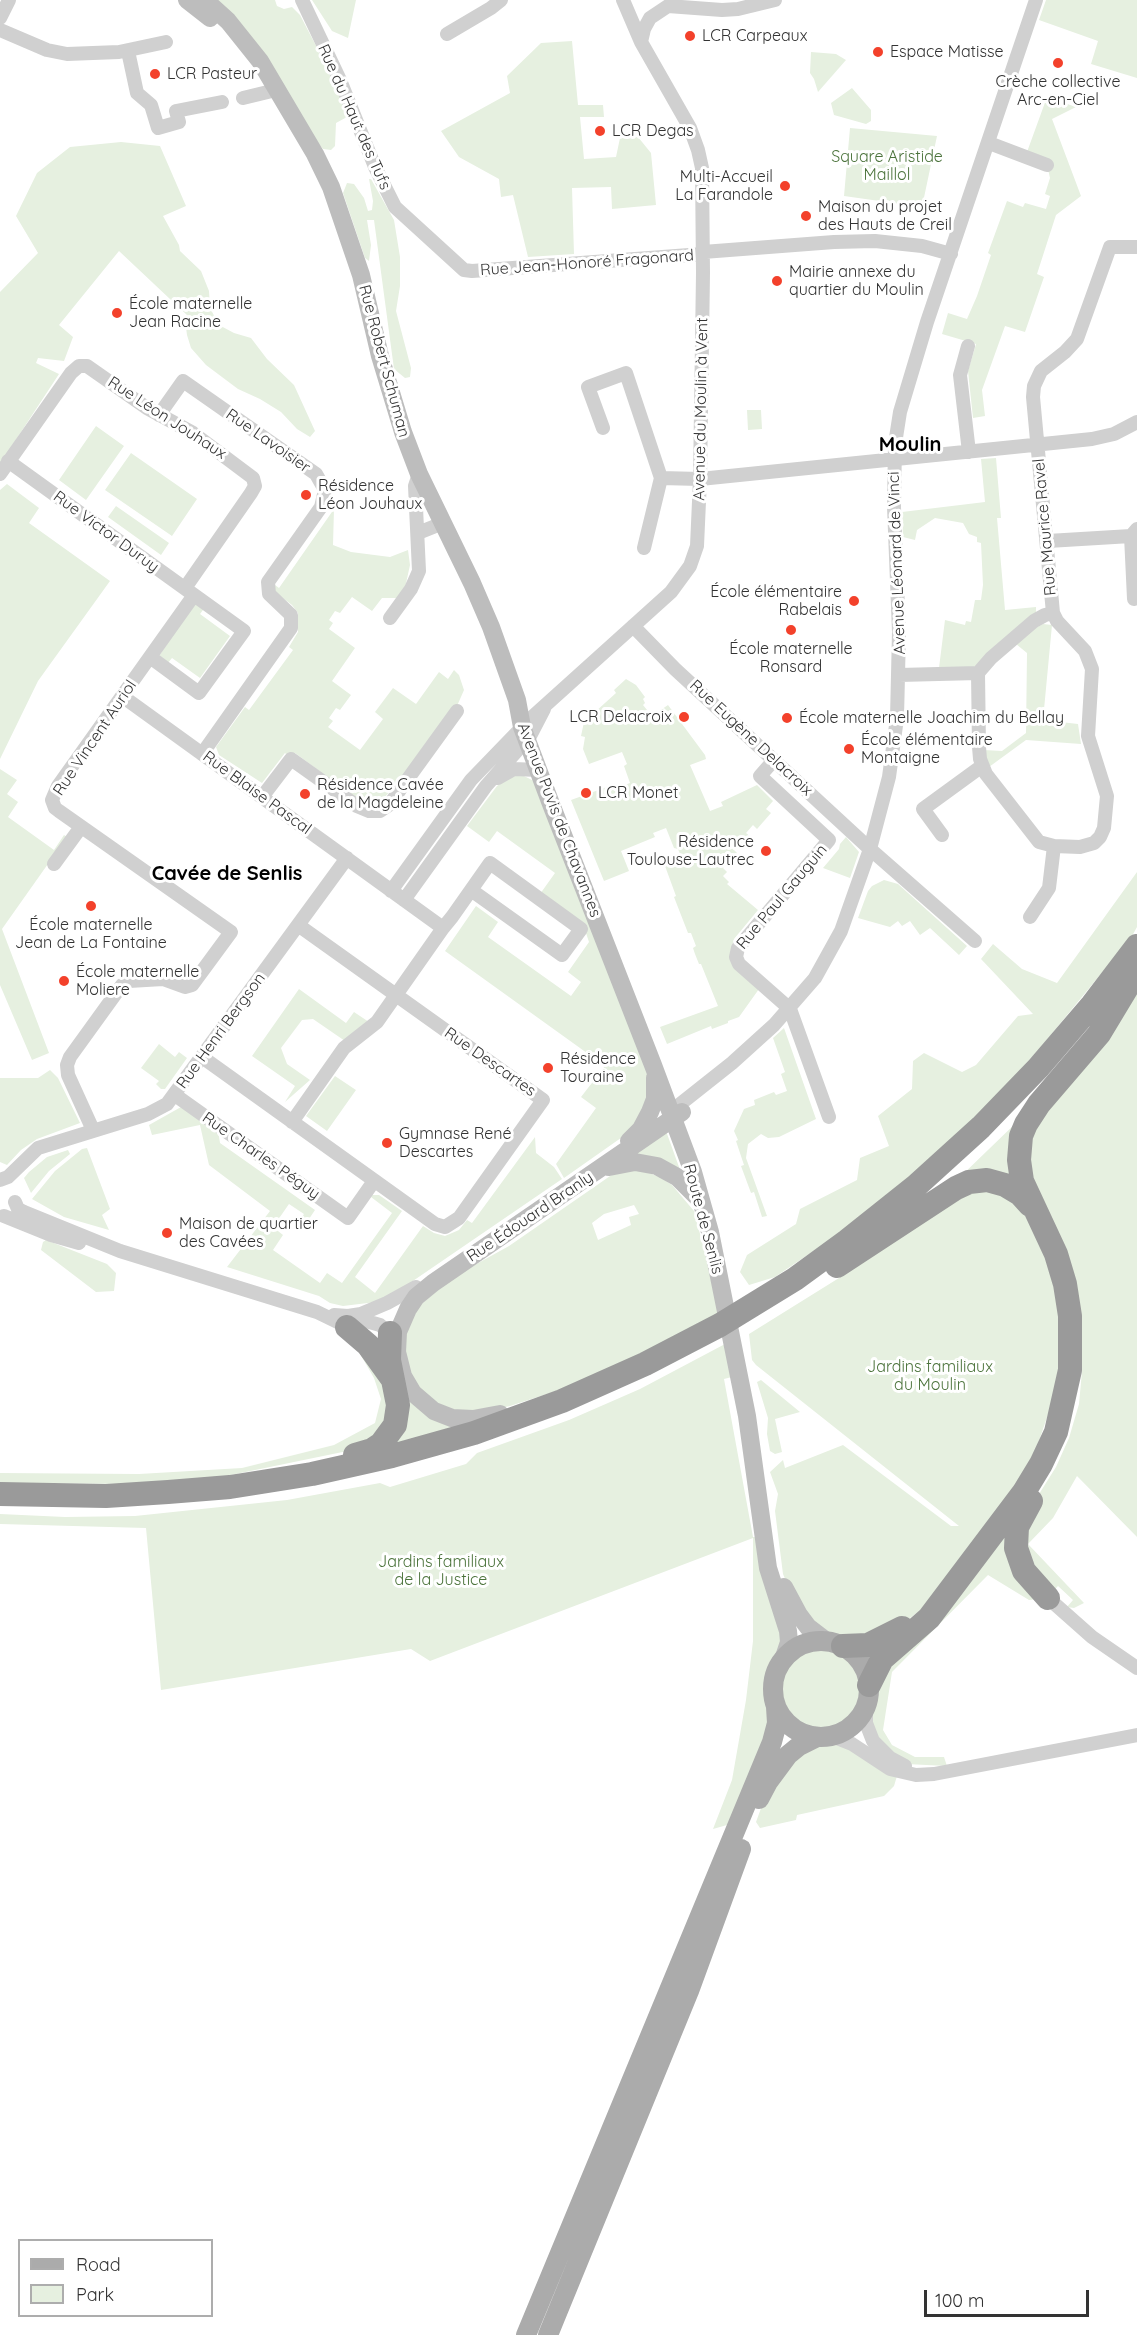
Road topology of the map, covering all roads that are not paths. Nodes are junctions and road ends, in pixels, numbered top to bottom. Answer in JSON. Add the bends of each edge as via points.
{"nodes":[{"id":1,"x":9,"y":0,"type":"edge"},
{"id":2,"x":187,"y":0,"type":"edge"},
{"id":3,"x":205,"y":0,"type":"edge"},
{"id":4,"x":302,"y":0,"type":"edge"},
{"id":5,"x":501,"y":0,"type":"edge"},
{"id":6,"x":623,"y":0,"type":"edge"},
{"id":7,"x":656,"y":0,"type":"edge"},
{"id":8,"x":776,"y":0,"type":"edge"},
{"id":9,"x":1036,"y":0,"type":"edge"},
{"id":10,"x":674,"y":5,"type":"junction"},
{"id":11,"x":0,"y":18,"type":"edge"},
{"id":12,"x":0,"y":30,"type":"edge"},
{"id":13,"x":447,"y":34,"type":"dead end"},
{"id":14,"x":166,"y":42,"type":"dead end"},
{"id":15,"x":642,"y":42,"type":"junction"},
{"id":16,"x":128,"y":51,"type":"junction"},
{"id":17,"x":276,"y":90,"type":"junction"},
{"id":18,"x":243,"y":98,"type":"dead end"},
{"id":19,"x":222,"y":102,"type":"dead end"},
{"id":20,"x":989,"y":143,"type":"junction"},
{"id":21,"x":1047,"y":165,"type":"dead end"},
{"id":22,"x":1137,"y":247,"type":"edge"},
{"id":23,"x":703,"y":253,"type":"junction"},
{"id":24,"x":951,"y":254,"type":"junction"},
{"id":25,"x":472,"y":271,"type":"joint"},
{"id":26,"x":968,"y":346,"type":"dead end"},
{"id":27,"x":159,"y":415,"type":"junction"},
{"id":28,"x":1137,"y":422,"type":"edge"},
{"id":29,"x":603,"y":428,"type":"dead end"},
{"id":30,"x":1038,"y":445,"type":"junction"},
{"id":31,"x":969,"y":452,"type":"junction"},
{"id":32,"x":894,"y":460,"type":"junction"},
{"id":33,"x":8,"y":461,"type":"junction"},
{"id":34,"x":0,"y":474,"type":"edge"},
{"id":35,"x":419,"y":474,"type":"junction"},
{"id":36,"x":661,"y":478,"type":"junction"},
{"id":37,"x":700,"y":479,"type":"junction"},
{"id":38,"x":443,"y":523,"type":"junction"},
{"id":39,"x":417,"y":532,"type":"junction"},
{"id":40,"x":1134,"y":533,"type":"edge"},
{"id":41,"x":1047,"y":541,"type":"junction"},
{"id":42,"x":644,"y":548,"type":"dead end"},
{"id":43,"x":194,"y":595,"type":"junction"},
{"id":44,"x":1134,"y":599,"type":"dead end"},
{"id":45,"x":1053,"y":613,"type":"junction"},
{"id":46,"x":390,"y":618,"type":"dead end"},
{"id":47,"x":633,"y":626,"type":"junction"},
{"id":48,"x":150,"y":657,"type":"junction"},
{"id":49,"x":978,"y":673,"type":"junction"},
{"id":50,"x":899,"y":675,"type":"junction"},
{"id":51,"x":122,"y":696,"type":"junction"},
{"id":52,"x":517,"y":700,"type":"joint"},
{"id":53,"x":457,"y":711,"type":"dead end"},
{"id":54,"x":528,"y":729,"type":"junction"},
{"id":55,"x":202,"y":754,"type":"junction"},
{"id":56,"x":774,"y":760,"type":"junction"},
{"id":57,"x":982,"y":766,"type":"junction"},
{"id":58,"x":538,"y":770,"type":"junction"},
{"id":59,"x":475,"y":776,"type":"junction"},
{"id":60,"x":486,"y":786,"type":"junction"},
{"id":61,"x":262,"y":797,"type":"junction"},
{"id":62,"x":81,"y":827,"type":"junction"},
{"id":63,"x":942,"y":835,"type":"dead end"},
{"id":64,"x":1054,"y":846,"type":"junction"},
{"id":65,"x":870,"y":849,"type":"junction"},
{"id":66,"x":346,"y":858,"type":"junction"},
{"id":67,"x":54,"y":864,"type":"dead end"},
{"id":68,"x":471,"y":890,"type":"junction"},
{"id":69,"x":391,"y":891,"type":"junction"},
{"id":70,"x":404,"y":900,"type":"junction"},
{"id":71,"x":1030,"y":917,"type":"dead end"},
{"id":72,"x":298,"y":925,"type":"junction"},
{"id":73,"x":443,"y":928,"type":"junction"},
{"id":74,"x":975,"y":941,"type":"dead end"},
{"id":75,"x":1137,"y":946,"type":"edge"},
{"id":76,"x":1137,"y":970,"type":"edge"},
{"id":77,"x":396,"y":995,"type":"junction"},
{"id":78,"x":790,"y":1009,"type":"junction"},
{"id":79,"x":202,"y":1057,"type":"junction"},
{"id":80,"x":655,"y":1070,"type":"junction"},
{"id":81,"x":175,"y":1095,"type":"junction"},
{"id":82,"x":676,"y":1112,"type":"junction"},
{"id":83,"x":829,"y":1117,"type":"dead end"},
{"id":84,"x":292,"y":1122,"type":"junction"},
{"id":85,"x":93,"y":1130,"type":"junction"},
{"id":86,"x":629,"y":1141,"type":"junction"},
{"id":87,"x":597,"y":1171,"type":"junction"},
{"id":88,"x":374,"y":1180,"type":"junction"},
{"id":89,"x":7,"y":1188,"type":"edge"},
{"id":90,"x":704,"y":1207,"type":"junction"},
{"id":91,"x":1035,"y":1212,"type":"junction"},
{"id":92,"x":2,"y":1217,"type":"edge"},
{"id":93,"x":120,"y":1251,"type":"junction"},
{"id":94,"x":825,"y":1274,"type":"junction"},
{"id":95,"x":416,"y":1287,"type":"junction"},
{"id":96,"x":726,"y":1289,"type":"junction"},
{"id":97,"x":348,"y":1322,"type":"junction"},
{"id":98,"x":396,"y":1334,"type":"junction"},
{"id":99,"x":741,"y":1361,"type":"junction"},
{"id":100,"x":393,"y":1381,"type":"junction"},
{"id":101,"x":600,"y":1385,"type":"junction"},
{"id":102,"x":1066,"y":1393,"type":"junction"},
{"id":103,"x":250,"y":1484,"type":"junction"},
{"id":104,"x":0,"y":1494,"type":"edge"},
{"id":105,"x":0,"y":1508,"type":"edge"},
{"id":106,"x":954,"y":1583,"type":"junction"},
{"id":107,"x":1048,"y":1598,"type":"joint"},
{"id":108,"x":834,"y":1643,"type":"junction"},
{"id":109,"x":784,"y":1657,"type":"junction"},
{"id":110,"x":1137,"y":1668,"type":"edge"},
{"id":111,"x":868,"y":1696,"type":"junction"},
{"id":112,"x":776,"y":1707,"type":"junction"},
{"id":113,"x":1137,"y":1735,"type":"edge"},
{"id":114,"x":825,"y":1737,"type":"junction"},
{"id":115,"x":949,"y":1770,"type":"junction"},
{"id":116,"x":526,"y":2335,"type":"edge"},
{"id":117,"x":548,"y":2335,"type":"edge"}],
"edges":[{"from":1,"to":11,"type":"street"},
{"from":2,"to":17,"type":"main road","name":"Rue Robert Schuman","via":[[223,30]]},
{"from":3,"to":17,"type":"main road","name":"Rue Robert Schuman","via":[[248,45]]},
{"from":4,"to":25,"type":"street","name":"Rue du Haut des Tufs","via":[[397,210],[461,267]]},
{"from":5,"to":13,"type":"street"},
{"from":6,"to":15,"type":"street","name":"Avenue du Moulin à Vent"},
{"from":7,"to":10,"type":"street"},
{"from":8,"to":10,"type":"street","via":[[723,10]]},
{"from":9,"to":20,"type":"street","name":"Avenue Léonard de Vinci"},
{"from":10,"to":15,"type":"street","via":[[650,18]]},
{"from":12,"to":16,"type":"street","via":[[60,54]]},
{"from":14,"to":16,"type":"street"},
{"from":15,"to":23,"type":"street","name":"Avenue du Moulin à Vent","via":[[690,128],[700,155]]},
{"from":16,"to":19,"type":"street","via":[[137,93],[151,105],[158,128],[178,122],[176,111]]},
{"from":17,"to":18,"type":"street"},
{"from":17,"to":35,"type":"main road","name":"Rue Robert Schuman","via":[[315,154],[339,209],[397,415]]},
{"from":20,"to":21,"type":"street"},
{"from":20,"to":24,"type":"street","name":"Avenue Léonard de Vinci"},
{"from":22,"to":30,"type":"street","name":"Rue Maurice Ravel","via":[[1110,247],[1077,339],[1038,375],[1033,397]]},
{"from":23,"to":24,"type":"street","name":"Rue Jean-Honoré Fragonard","via":[[875,241]]},
{"from":23,"to":25,"type":"street","name":"Rue Jean-Honoré Fragonard"},
{"from":23,"to":37,"type":"street","name":"Avenue du Moulin à Vent"},
{"from":24,"to":32,"type":"street","name":"Avenue Léonard de Vinci","via":[[904,394]]},
{"from":26,"to":31,"type":"street","via":[[960,375]]},
{"from":27,"to":33,"type":"street","name":"Rue Léon Jouhaux","via":[[87,366],[79,366]]},
{"from":27,"to":43,"type":"street","name":"Rue Léon Jouhaux","via":[[210,445],[251,475],[254,482]]},
{"from":27,"to":55,"type":"street","name":"Rue Lavoisier","via":[[183,381],[316,474],[325,490],[321,507],[268,582],[269,594],[291,615],[291,628]]},
{"from":28,"to":30,"type":"street","via":[[1100,438]]},
{"from":29,"to":36,"type":"street","via":[[588,387],[626,373]]},
{"from":30,"to":31,"type":"street"},
{"from":30,"to":41,"type":"street","name":"Rue Maurice Ravel"},
{"from":31,"to":32,"type":"street"},
{"from":32,"to":37,"type":"street"},
{"from":32,"to":50,"type":"street","name":"Avenue Léonard de Vinci"},
{"from":33,"to":34,"type":"street","name":"Rue Léon Jouhaux"},
{"from":33,"to":43,"type":"street","name":"Rue Victor Duruy"},
{"from":35,"to":38,"type":"main road","name":"Rue Robert Schuman"},
{"from":35,"to":39,"type":"street","via":[[415,486]]},
{"from":36,"to":37,"type":"street"},
{"from":36,"to":42,"type":"street"},
{"from":37,"to":47,"type":"street","name":"Avenue du Moulin à Vent","via":[[699,531],[692,560],[676,586]]},
{"from":38,"to":39,"type":"street"},
{"from":38,"to":52,"type":"main road","name":"Rue Robert Schuman","via":[[484,612]]},
{"from":39,"to":46,"type":"street","via":[[417,577]]},
{"from":40,"to":41,"type":"street"},
{"from":40,"to":44,"type":"street"},
{"from":41,"to":45,"type":"street","name":"Rue Maurice Ravel"},
{"from":43,"to":48,"type":"street","name":"Rue Vincent Auriol"},
{"from":43,"to":48,"type":"street","name":"Rue Victor Duruy","via":[[244,631],[199,693]]},
{"from":45,"to":49,"type":"street","name":"Rue Maurice Ravel","via":[[1034,621]]},
{"from":45,"to":64,"type":"street","via":[[1082,647],[1090,663],[1088,736],[1107,796],[1103,833],[1097,840],[1086,847]]},
{"from":47,"to":54,"type":"street","name":"Avenue du Moulin à Vent","via":[[546,705]]},
{"from":47,"to":56,"type":"street","name":"Rue Eugène Delacroix"},
{"from":48,"to":51,"type":"street","name":"Rue Vincent Auriol"},
{"from":49,"to":50,"type":"street"},
{"from":49,"to":57,"type":"street"},
{"from":50,"to":65,"type":"street","name":"Avenue Léonard de Vinci","via":[[892,762]]},
{"from":51,"to":55,"type":"street","name":"Rue Blaise Pascal"},
{"from":51,"to":62,"type":"street","name":"Rue Vincent Auriol","via":[[53,796],[55,808]]},
{"from":52,"to":54,"type":"main road","name":"Avenue Puvis de Chavannes"},
{"from":53,"to":61,"type":"street","via":[[389,805],[380,810],[357,806],[291,759]]},
{"from":54,"to":58,"type":"main road","name":"Avenue Puvis de Chavannes"},
{"from":54,"to":59,"type":"street"},
{"from":54,"to":60,"type":"street"},
{"from":54,"to":82,"type":"main road","name":"Avenue Puvis de Chavannes"},
{"from":55,"to":61,"type":"street","name":"Rue Blaise Pascal"},
{"from":56,"to":65,"type":"street","name":"Rue Eugène Delacroix"},
{"from":56,"to":78,"type":"street","name":"Rue Paul Gauguin","via":[[760,776],[829,840],[735,954],[739,964]]},
{"from":57,"to":63,"type":"street","via":[[923,809]]},
{"from":57,"to":64,"type":"street","via":[[1039,842]]},
{"from":58,"to":60,"type":"street","via":[[514,769]]},
{"from":58,"to":80,"type":"main road","name":"Avenue Puvis de Chavannes"},
{"from":59,"to":60,"type":"street"},
{"from":59,"to":69,"type":"street"},
{"from":60,"to":70,"type":"street"},
{"from":61,"to":66,"type":"street","name":"Rue Blaise Pascal"},
{"from":62,"to":67,"type":"street"},
{"from":62,"to":85,"type":"street","name":"Rue Vincent Auriol","via":[[231,932],[192,985],[185,987],[163,979],[122,985],[70,1057],[67,1070]]},
{"from":64,"to":71,"type":"street","via":[[1049,888]]},
{"from":65,"to":74,"type":"street","name":"Rue Eugène Delacroix"},
{"from":65,"to":78,"type":"street","name":"Avenue Léonard de Vinci","via":[[834,948]]},
{"from":66,"to":69,"type":"street","name":"Rue Blaise Pascal"},
{"from":66,"to":72,"type":"street","name":"Rue Henri Bergson"},
{"from":68,"to":68,"type":"street","via":[[490,863],[581,929],[562,955]]},
{"from":68,"to":73,"type":"street"},
{"from":69,"to":70,"type":"street","name":"Rue Blaise Pascal"},
{"from":70,"to":73,"type":"street","name":"Rue Blaise Pascal"},
{"from":72,"to":77,"type":"street","name":"Rue Descartes"},
{"from":72,"to":79,"type":"street","name":"Rue Henri Bergson"},
{"from":73,"to":77,"type":"street"},
{"from":75,"to":101,"type":"highway","via":[[1038,1068],[953,1153],[886,1210],[823,1259],[734,1317]]},
{"from":76,"to":91,"type":"highway","via":[[1099,1034],[1026,1124],[1019,1167]]},
{"from":76,"to":94,"type":"highway","via":[[1080,1043],[988,1140],[918,1202]]},
{"from":77,"to":84,"type":"street","via":[[377,1022],[345,1048]]},
{"from":77,"to":88,"type":"street","name":"Rue Descartes","via":[[543,1100],[450,1226],[435,1224]]},
{"from":78,"to":82,"type":"street","name":"Avenue Léonard de Vinci"},
{"from":78,"to":83,"type":"street"},
{"from":79,"to":81,"type":"street","name":"Rue Henri Bergson"},
{"from":79,"to":84,"type":"street","name":"Rue Descartes"},
{"from":80,"to":82,"type":"main road","name":"Avenue Puvis de Chavannes"},
{"from":80,"to":86,"type":"main road","via":[[653,1106]]},
{"from":81,"to":85,"type":"street","name":"Rue Henri Bergson","via":[[155,1112]]},
{"from":81,"to":88,"type":"street","name":"Rue Charles Péguy","via":[[348,1218]]},
{"from":82,"to":86,"type":"main road","name":"Rue Édouard Branly"},
{"from":82,"to":87,"type":"main road","name":"Rue Édouard Branly"},
{"from":82,"to":90,"type":"main road","name":"Route de Senlis"},
{"from":82,"to":96,"type":"main road","name":"Route de Senlis","via":[[710,1188]]},
{"from":84,"to":88,"type":"street","name":"Rue Descartes"},
{"from":85,"to":89,"type":"street","name":"Rue Henri Bergson","via":[[41,1150]]},
{"from":86,"to":95,"type":"main road","name":"Rue Édouard Branly"},
{"from":87,"to":90,"type":"main road","via":[[628,1162],[657,1166],[683,1182]]},
{"from":87,"to":98,"type":"main road","name":"Rue Édouard Branly","via":[[426,1288],[416,1297]]},
{"from":89,"to":92,"type":"street","name":"Rue Henri Bergson","via":[[10,1212]]},
{"from":89,"to":93,"type":"street","via":[[24,1212]]},
{"from":90,"to":96,"type":"main road","name":"Route de Senlis"},
{"from":91,"to":94,"type":"highway","via":[[1020,1194],[1005,1185],[987,1180],[969,1182]]},
{"from":91,"to":102,"type":"highway","via":[[1056,1254],[1067,1295],[1071,1349]]},
{"from":92,"to":93,"type":"street","via":[[51,1235]]},
{"from":93,"to":97,"type":"street"},
{"from":94,"to":105,"type":"highway","via":[[718,1341],[640,1382],[540,1424],[423,1463],[326,1485],[219,1502],[100,1510]]},
{"from":95,"to":97,"type":"street","name":"Rue Édouard Branly"},
{"from":95,"to":98,"type":"main road","name":"Rue Édouard Branly","via":[[399,1307]]},
{"from":96,"to":99,"type":"main road"},
{"from":97,"to":98,"type":"street","via":[[380,1325]]},
{"from":97,"to":100,"type":"highway"},
{"from":98,"to":100,"type":"highway","via":[[389,1360]]},
{"from":98,"to":101,"type":"main road","via":[[399,1366],[413,1393],[434,1411],[452,1418],[488,1417]]},
{"from":99,"to":108,"type":"main road","via":[[758,1416],[780,1577],[789,1600],[808,1627]]},
{"from":99,"to":109,"type":"main road","via":[[768,1568],[788,1631]]},
{"from":100,"to":103,"type":"highway","via":[[398,1404],[396,1418],[389,1435],[376,1447]]},
{"from":101,"to":103,"type":"highway","via":[[510,1421],[413,1451]]},
{"from":102,"to":106,"type":"highway","via":[[1056,1432],[1036,1474]]},
{"from":102,"to":107,"type":"highway","via":[[1058,1453],[1022,1514],[1016,1534],[1024,1570]]},
{"from":103,"to":104,"type":"highway","via":[[106,1496]]},
{"from":106,"to":108,"type":"highway","via":[[892,1634],[868,1645]]},
{"from":106,"to":111,"type":"highway","via":[[929,1618],[882,1659]]},
{"from":107,"to":110,"type":"street","via":[[1092,1637]]},
{"from":108,"to":109,"type":"main road","via":[[802,1644]]},
{"from":108,"to":111,"type":"main road","via":[[855,1654],[862,1664]]},
{"from":109,"to":112,"type":"main road","via":[[773,1681]]},
{"from":111,"to":114,"type":"main road","via":[[852,1726]]},
{"from":111,"to":115,"type":"street","via":[[866,1723],[870,1736],[890,1758],[915,1769]]},
{"from":112,"to":114,"type":"main road","via":[[793,1728],[806,1735]]},
{"from":112,"to":116,"type":"main road","via":[[772,1742]]},
{"from":113,"to":115,"type":"street"},
{"from":114,"to":115,"type":"street","via":[[847,1741],[897,1772],[916,1775]]},
{"from":114,"to":117,"type":"main road","via":[[799,1746],[788,1755],[760,1795],[697,1971]]}]}
